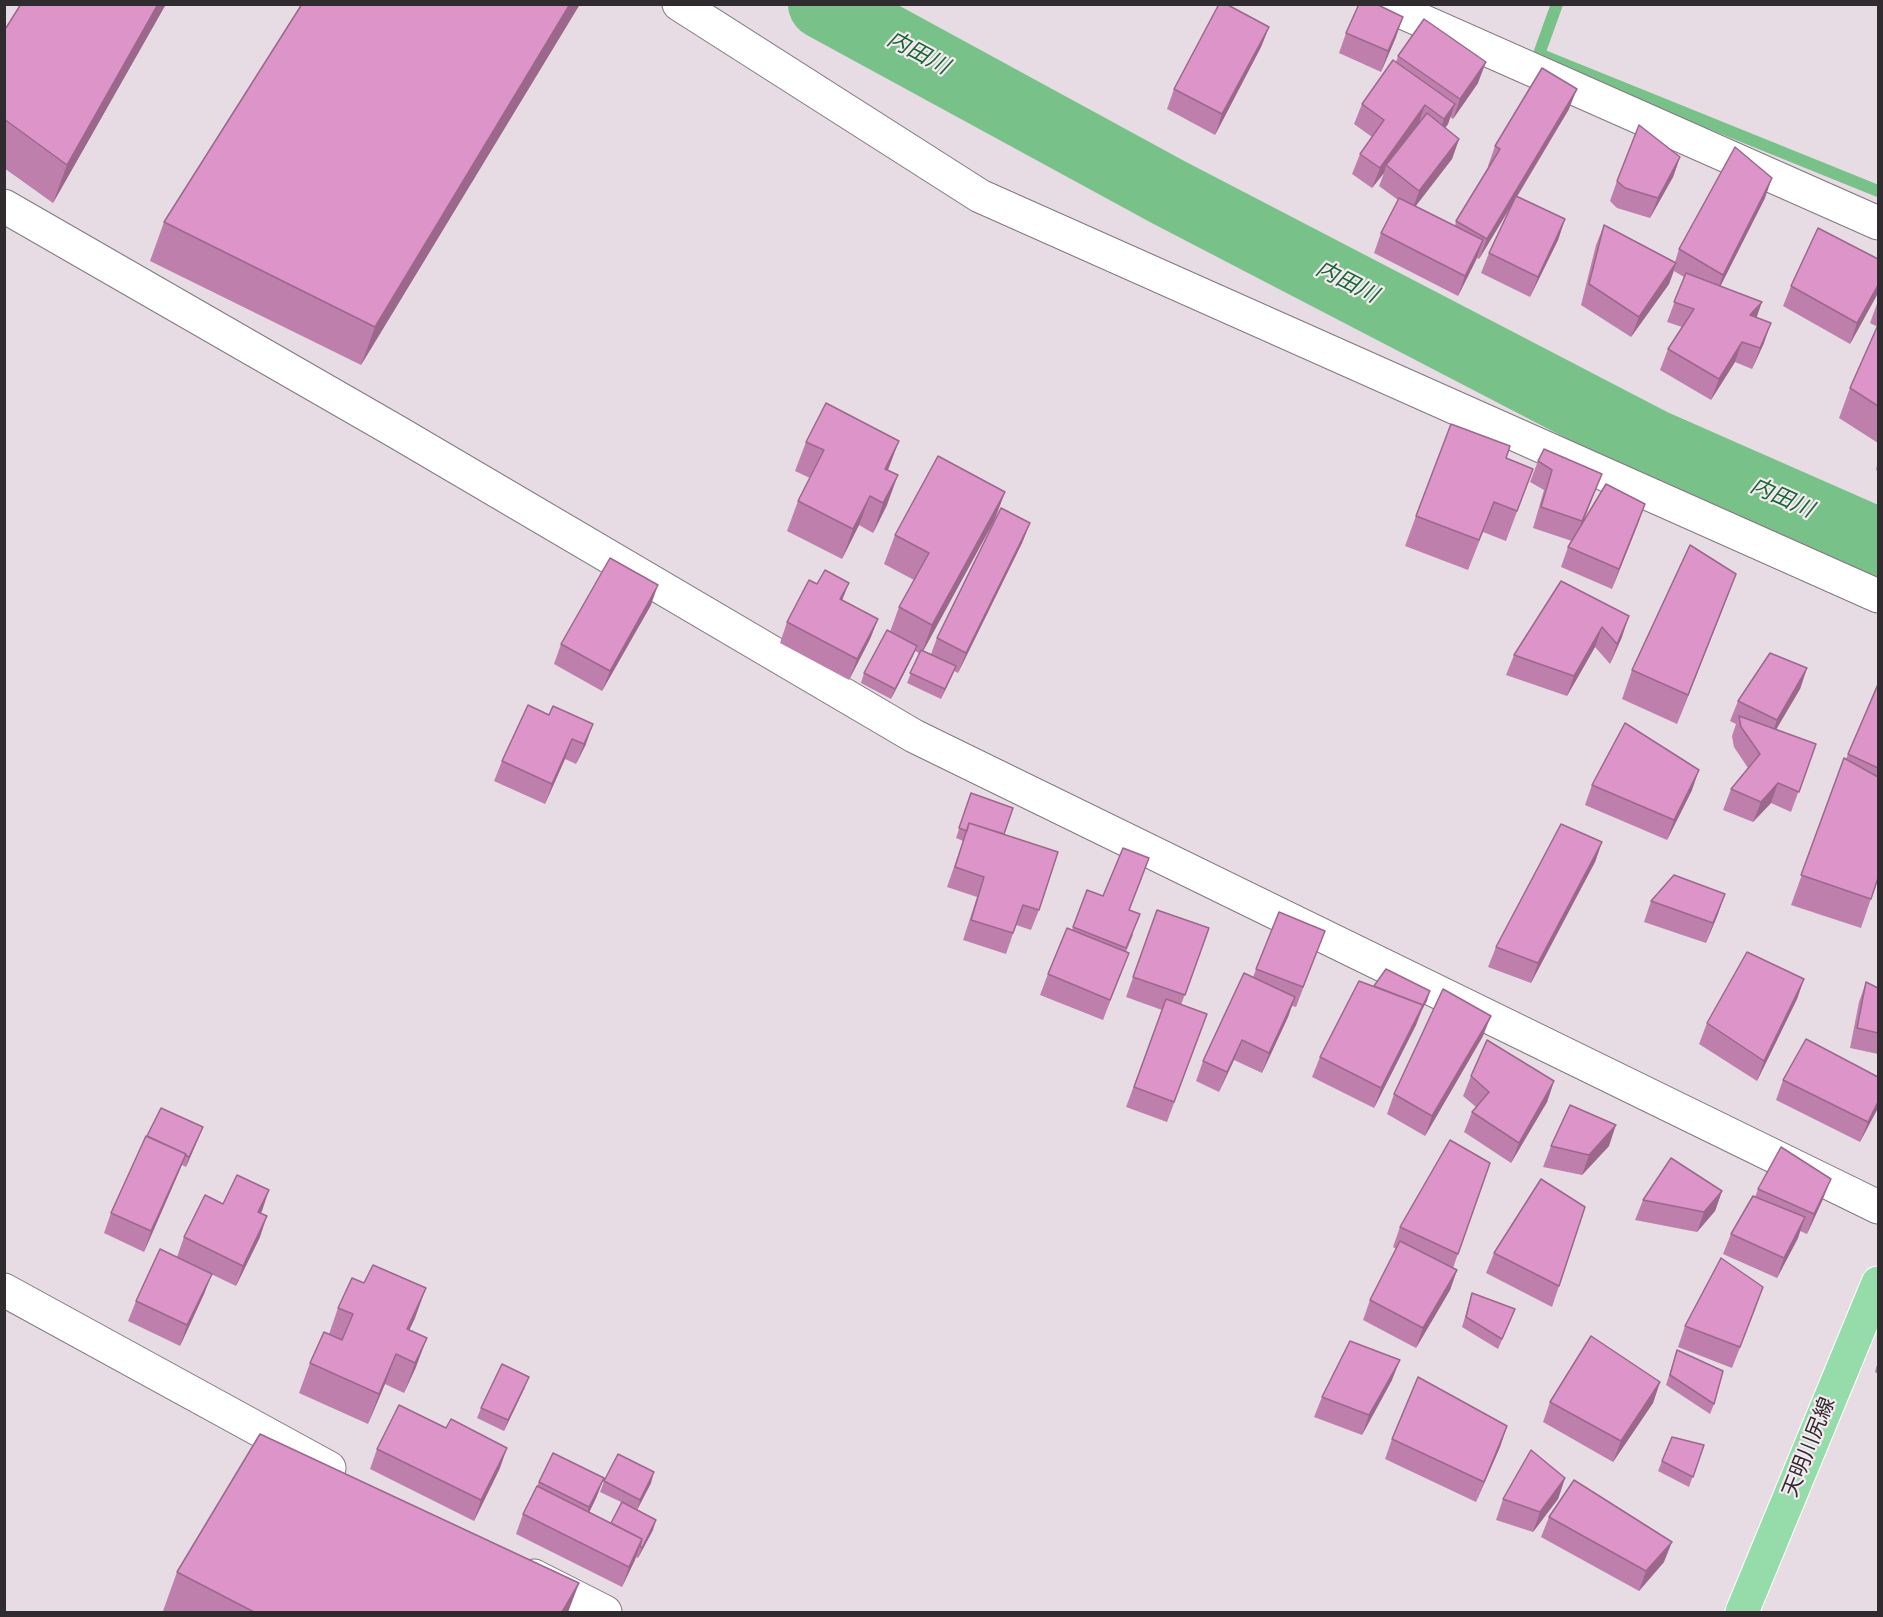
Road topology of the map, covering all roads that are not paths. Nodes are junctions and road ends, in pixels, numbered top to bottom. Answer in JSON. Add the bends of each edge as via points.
{"nodes":[{"id":1,"x":679,"y":4,"type":"edge"},
{"id":2,"x":1384,"y":4,"type":"edge"},
{"id":3,"x":4,"y":206,"type":"edge"},
{"id":4,"x":1878,"y":223,"type":"edge"},
{"id":5,"x":1878,"y":596,"type":"edge"},
{"id":6,"x":1878,"y":1208,"type":"edge"},
{"id":7,"x":1878,"y":1283,"type":"edge"},
{"id":8,"x":4,"y":1290,"type":"edge"},
{"id":9,"x":354,"y":1481,"type":"edge"},
{"id":10,"x":511,"y":1563,"type":"edge"},
{"id":11,"x":605,"y":1612,"type":"edge"},
{"id":12,"x":1742,"y":1612,"type":"edge"}],
"edges":[{"from":1,"to":5,"type":"street","via":[[980,196]]},
{"from":2,"to":4,"type":"street"},
{"from":3,"to":6,"type":"street","via":[[914,736]]},
{"from":7,"to":12,"type":"main road","name":"天明川尻線"},
{"from":8,"to":9,"type":"street"},
{"from":10,"to":11,"type":"street"}]}
